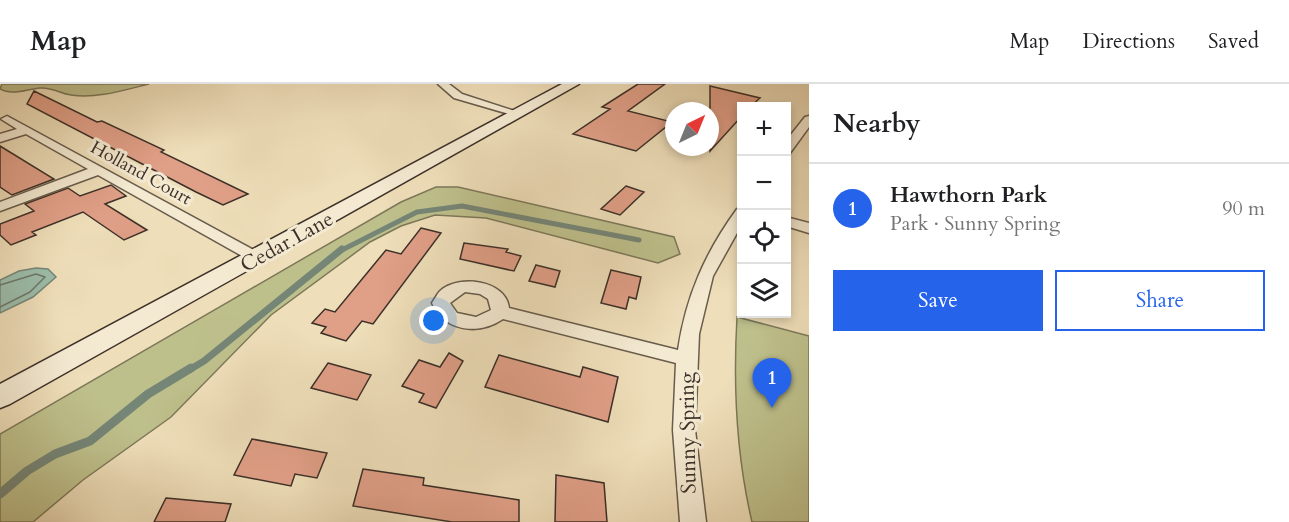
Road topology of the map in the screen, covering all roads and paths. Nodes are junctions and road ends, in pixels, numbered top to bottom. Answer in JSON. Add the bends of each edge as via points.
{"nodes":[{"id":1,"x":443,"y":84,"type":"edge"},
{"id":2,"x":572,"y":84,"type":"edge"},
{"id":3,"x":519,"y":114,"type":"junction"},
{"id":4,"x":7,"y":119,"type":"dead end"},
{"id":5,"x":809,"y":119,"type":"edge"},
{"id":6,"x":27,"y":130,"type":"junction"},
{"id":7,"x":0,"y":138,"type":"edge"},
{"id":8,"x":791,"y":143,"type":"edge"},
{"id":9,"x":99,"y":170,"type":"junction"},
{"id":10,"x":0,"y":207,"type":"edge"},
{"id":11,"x":737,"y":218,"type":"edge"},
{"id":12,"x":791,"y":223,"type":"edge"},
{"id":13,"x":809,"y":228,"type":"edge"},
{"id":14,"x":257,"y":258,"type":"junction"},
{"id":15,"x":500,"y":312,"type":"dead end"},
{"id":16,"x":687,"y":359,"type":"junction"},
{"id":17,"x":0,"y":397,"type":"edge"},
{"id":18,"x":693,"y":522,"type":"edge"}],
"edges":[{"from":1,"to":3,"type":"street","via":[[458,96]]},
{"from":2,"to":3,"type":"main road","name":"Cedar Lane"},
{"from":3,"to":14,"type":"main road","name":"Cedar Lane"},
{"from":4,"to":6,"type":"street","name":"Holland Court"},
{"from":5,"to":8,"type":"street"},
{"from":6,"to":7,"type":"street"},
{"from":6,"to":9,"type":"street","name":"Holland Court"},
{"from":9,"to":10,"type":"street"},
{"from":9,"to":14,"type":"street","name":"Holland Court"},
{"from":11,"to":16,"type":"street","name":"Sunny Spring","via":[[705,276],[696,303]]},
{"from":12,"to":13,"type":"street"},
{"from":14,"to":17,"type":"main road","name":"Cedar Lane"},
{"from":15,"to":16,"type":"street"},
{"from":16,"to":18,"type":"street","name":"Sunny Spring","via":[[684,395]]}]}
